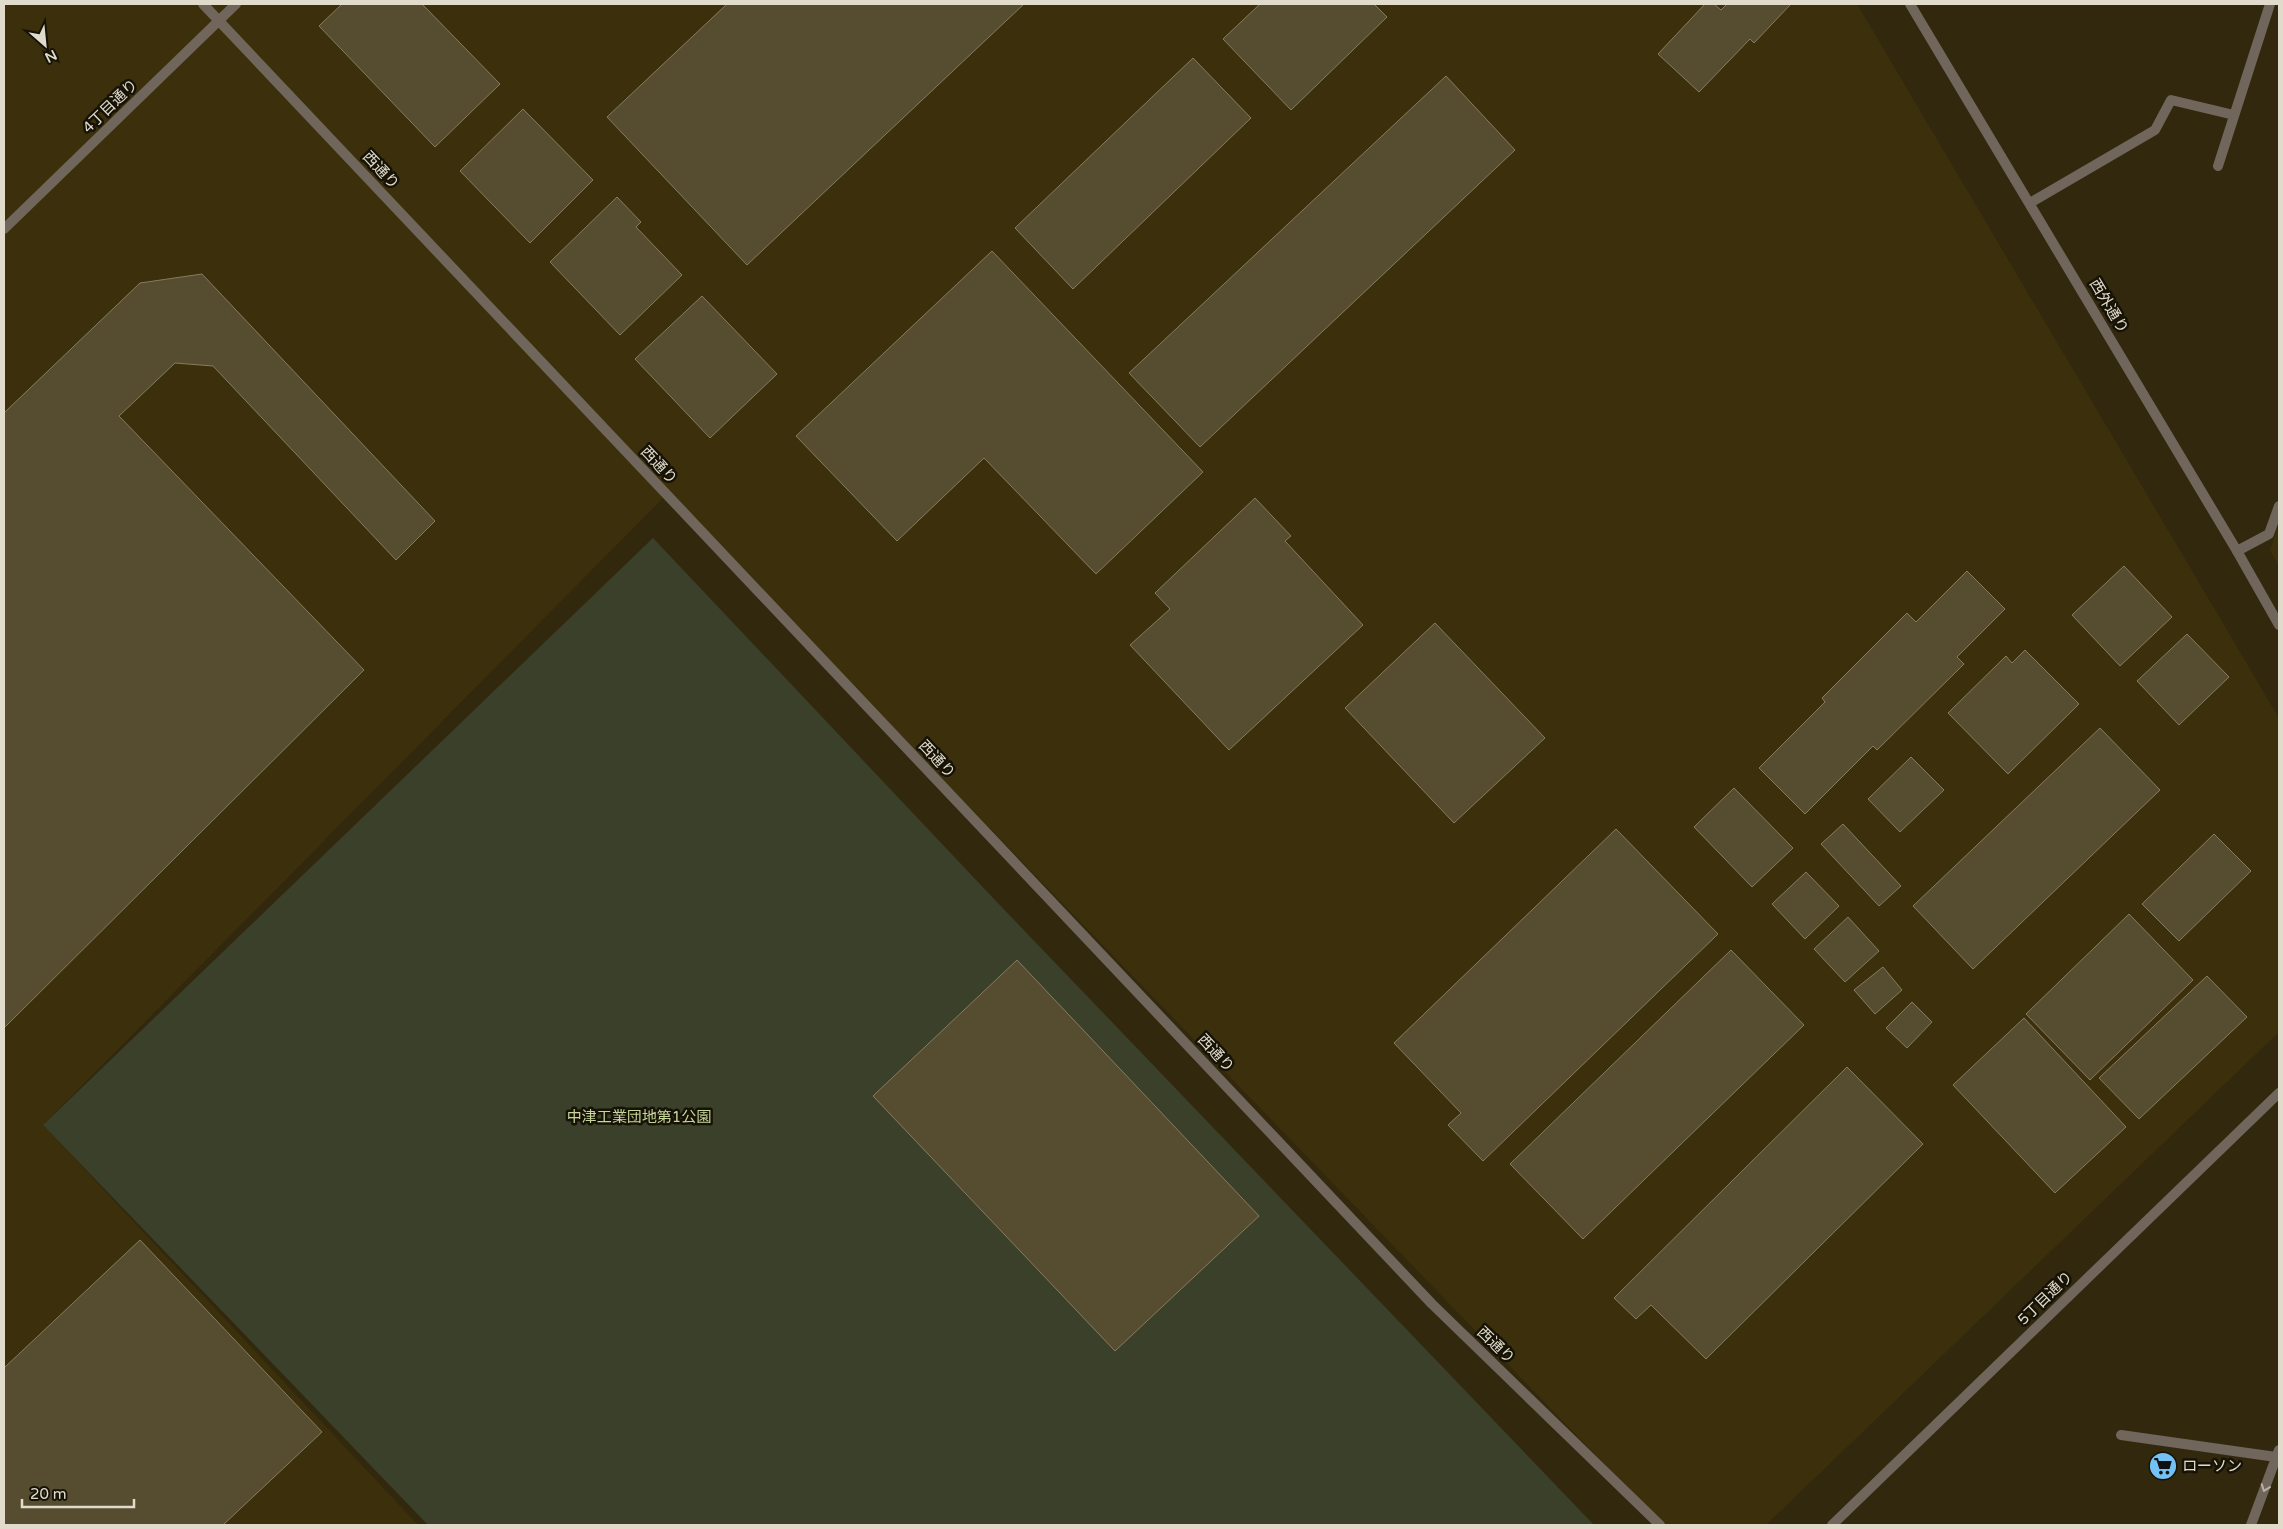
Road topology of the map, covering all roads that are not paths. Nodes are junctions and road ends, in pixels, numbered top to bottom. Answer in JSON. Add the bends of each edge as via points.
{"nodes":[{"id":1,"x":203,"y":4,"type":"edge"},
{"id":2,"x":236,"y":4,"type":"edge"},
{"id":3,"x":1910,"y":4,"type":"edge"},
{"id":4,"x":2270,"y":4,"type":"edge"},
{"id":5,"x":219,"y":20,"type":"junction"},
{"id":6,"x":2234,"y":115,"type":"junction"},
{"id":7,"x":2218,"y":166,"type":"dead end"},
{"id":8,"x":2030,"y":203,"type":"junction"},
{"id":9,"x":4,"y":229,"type":"edge"},
{"id":10,"x":2279,"y":506,"type":"edge"},
{"id":11,"x":2237,"y":551,"type":"junction"},
{"id":12,"x":2279,"y":625,"type":"edge"},
{"id":13,"x":2279,"y":1093,"type":"edge"},
{"id":14,"x":2121,"y":1435,"type":"dead end"},
{"id":15,"x":2278,"y":1454,"type":"edge"},
{"id":16,"x":1660,"y":1525,"type":"edge"},
{"id":17,"x":1832,"y":1525,"type":"edge"},
{"id":18,"x":2251,"y":1525,"type":"edge"}],
"edges":[{"from":1,"to":5,"type":"street","name":"西通り"},
{"from":2,"to":5,"type":"street","name":"4丁目通り"},
{"from":3,"to":8,"type":"street","name":"西外通り"},
{"from":4,"to":6,"type":"street"},
{"from":5,"to":9,"type":"street","name":"4丁目通り"},
{"from":5,"to":16,"type":"street","name":"西通り","via":[[1432,1304]]},
{"from":6,"to":7,"type":"street"},
{"from":6,"to":8,"type":"street","via":[[2171,100],[2156,130]]},
{"from":8,"to":11,"type":"street","name":"西外通り"},
{"from":10,"to":11,"type":"street","via":[[2269,534]]},
{"from":11,"to":12,"type":"street","name":"西外通り"},
{"from":13,"to":17,"type":"street","name":"5丁目通り"},
{"from":14,"to":15,"type":"street"},
{"from":15,"to":18,"type":"street","one_way":true}]}
